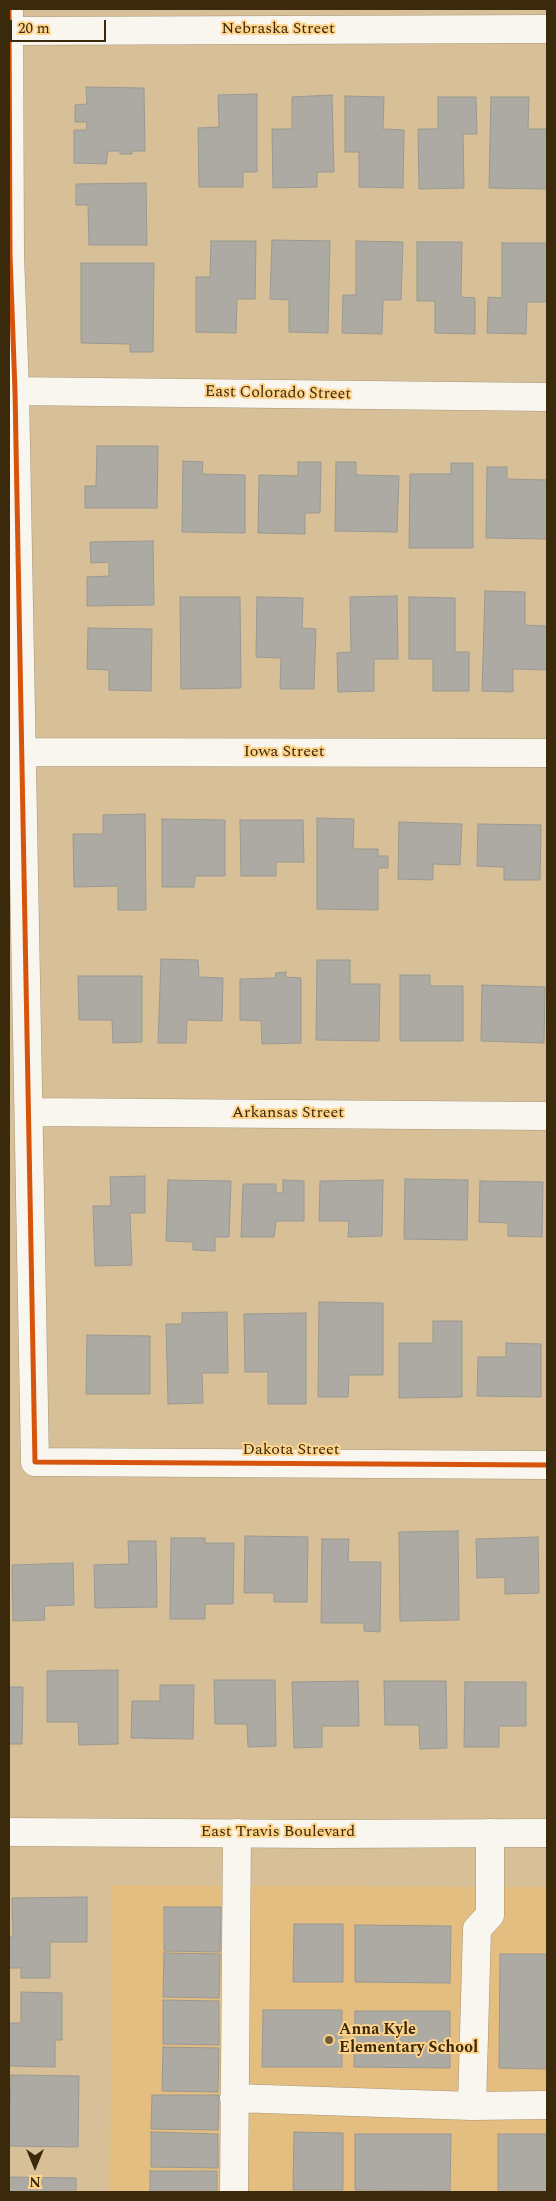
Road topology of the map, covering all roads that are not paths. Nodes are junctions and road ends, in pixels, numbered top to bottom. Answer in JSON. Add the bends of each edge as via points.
{"nodes":[{"id":1,"x":9,"y":20,"type":"edge"},
{"id":2,"x":547,"y":29,"type":"edge"},
{"id":3,"x":12,"y":391,"type":"edge"},
{"id":4,"x":547,"y":397,"type":"edge"},
{"id":5,"x":20,"y":752,"type":"junction"},
{"id":6,"x":547,"y":754,"type":"edge"},
{"id":7,"x":29,"y":1112,"type":"junction"},
{"id":8,"x":547,"y":1116,"type":"edge"},
{"id":9,"x":547,"y":1465,"type":"edge"},
{"id":10,"x":9,"y":1832,"type":"edge"},
{"id":11,"x":237,"y":1833,"type":"junction"},
{"id":12,"x":490,"y":1833,"type":"junction"},
{"id":13,"x":547,"y":1833,"type":"edge"},
{"id":14,"x":234,"y":2098,"type":"junction"},
{"id":15,"x":547,"y":2105,"type":"edge"},
{"id":16,"x":472,"y":2106,"type":"junction"},
{"id":17,"x":234,"y":2192,"type":"edge"}],
"edges":[{"from":1,"to":2,"type":"street","name":"Nebraska Street"},
{"from":1,"to":3,"type":"street"},
{"from":3,"to":4,"type":"street","name":"East Colorado Street"},
{"from":3,"to":5,"type":"street"},
{"from":5,"to":6,"type":"street","name":"Iowa Street"},
{"from":5,"to":7,"type":"street"},
{"from":7,"to":8,"type":"street","name":"Arkansas Street"},
{"from":7,"to":9,"type":"street","name":"Dakota Street","via":[[35,1462]]},
{"from":10,"to":11,"type":"street","name":"East Travis Boulevard"},
{"from":11,"to":12,"type":"street","name":"East Travis Boulevard"},
{"from":11,"to":14,"type":"street"},
{"from":12,"to":13,"type":"street","name":"East Travis Boulevard"},
{"from":12,"to":16,"type":"street","via":[[490,1915],[477,1929]]},
{"from":14,"to":16,"type":"street"},
{"from":14,"to":17,"type":"street"},
{"from":15,"to":16,"type":"street"}]}
